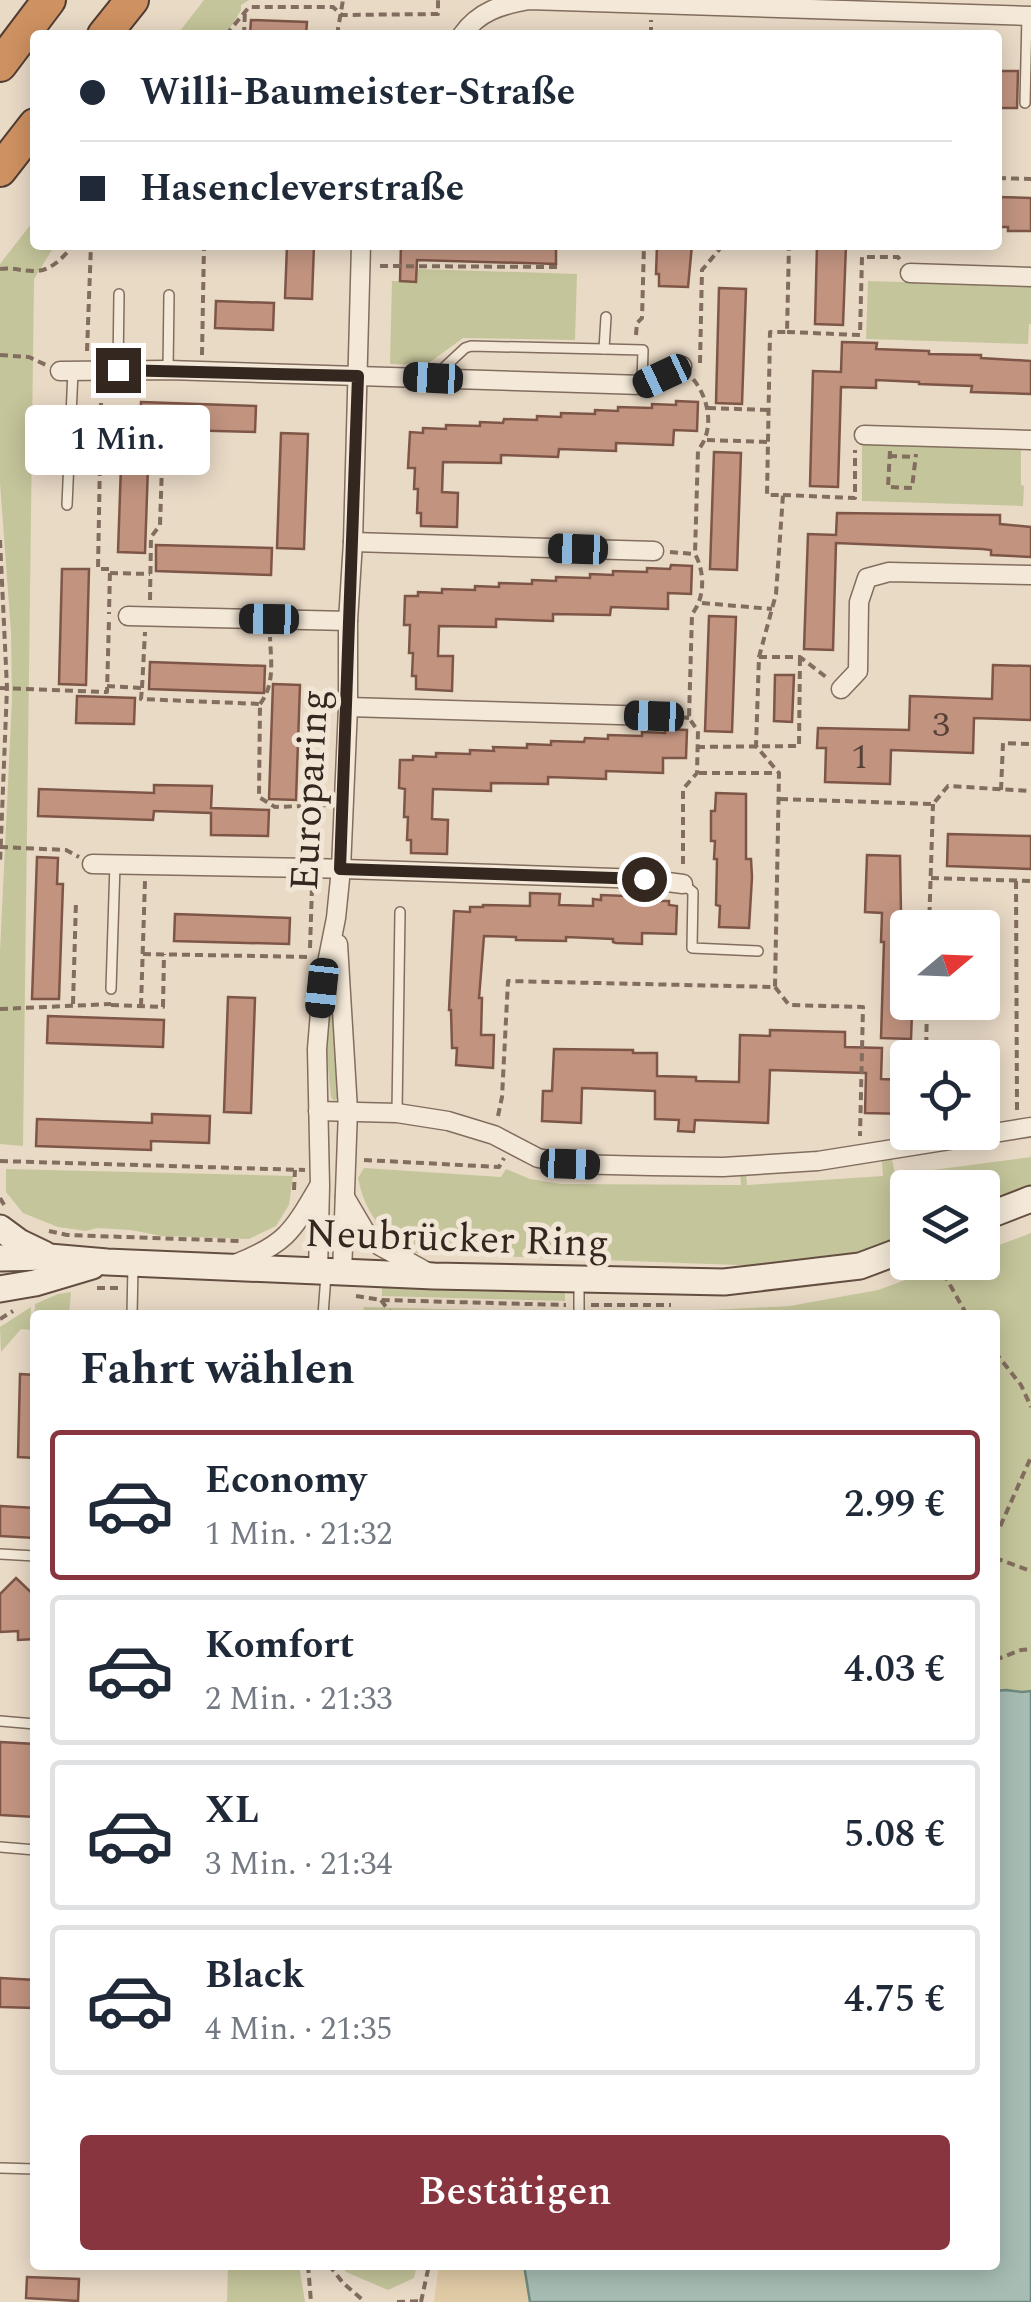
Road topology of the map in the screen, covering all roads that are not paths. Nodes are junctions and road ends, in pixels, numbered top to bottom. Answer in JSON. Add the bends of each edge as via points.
{"nodes":[{"id":1,"x":50,"y":0,"type":"edge"},
{"id":2,"x":132,"y":0,"type":"edge"},
{"id":3,"x":594,"y":1,"type":"edge"},
{"id":4,"x":902,"y":6,"type":"edge"},
{"id":5,"x":1029,"y":16,"type":"edge"},
{"id":6,"x":108,"y":30,"type":"edge"},
{"id":7,"x":467,"y":30,"type":"edge"},
{"id":8,"x":0,"y":64,"type":"edge"},
{"id":9,"x":1024,"y":104,"type":"dead end"},
{"id":10,"x":30,"y":131,"type":"edge"},
{"id":11,"x":0,"y":170,"type":"edge"},
{"id":12,"x":361,"y":250,"type":"edge"},
{"id":13,"x":910,"y":273,"type":"road end"},
{"id":14,"x":1031,"y":277,"type":"edge"},
{"id":15,"x":119,"y":294,"type":"dead end"},
{"id":16,"x":169,"y":294,"type":"dead end"},
{"id":17,"x":606,"y":318,"type":"dead end"},
{"id":18,"x":604,"y":349,"type":"junction"},
{"id":19,"x":682,"y":366,"type":"road end"},
{"id":20,"x":118,"y":370,"type":"junction"},
{"id":21,"x":168,"y":370,"type":"junction"},
{"id":22,"x":73,"y":371,"type":"joint"},
{"id":23,"x":358,"y":376,"type":"junction"},
{"id":24,"x":433,"y":378,"type":"junction"},
{"id":25,"x":642,"y":385,"type":"junction"},
{"id":26,"x":864,"y":436,"type":"road end"},
{"id":27,"x":1031,"y":440,"type":"edge"},
{"id":28,"x":67,"y":506,"type":"dead end"},
{"id":29,"x":353,"y":542,"type":"junction"},
{"id":30,"x":654,"y":552,"type":"road end"},
{"id":31,"x":1031,"y":575,"type":"edge"},
{"id":32,"x":141,"y":617,"type":"road end"},
{"id":33,"x":348,"y":621,"type":"junction"},
{"id":34,"x":841,"y":689,"type":"road end"},
{"id":35,"x":348,"y":707,"type":"junction"},
{"id":36,"x":654,"y":716,"type":"dead end"},
{"id":37,"x":92,"y":864,"type":"road end"},
{"id":38,"x":115,"y":864,"type":"junction"},
{"id":39,"x":340,"y":869,"type":"junction"},
{"id":40,"x":683,"y":884,"type":"joint"},
{"id":41,"x":400,"y":912,"type":"dead end"},
{"id":42,"x":336,"y":918,"type":"junction"},
{"id":43,"x":758,"y":951,"type":"dead end"},
{"id":44,"x":111,"y":989,"type":"road end"},
{"id":45,"x":348,"y":1110,"type":"junction"},
{"id":46,"x":318,"y":1111,"type":"junction"},
{"id":47,"x":397,"y":1112,"type":"junction"},
{"id":48,"x":1024,"y":1128,"type":"edge"},
{"id":49,"x":320,"y":1178,"type":"junction"},
{"id":50,"x":345,"y":1197,"type":"junction"},
{"id":51,"x":1031,"y":1199,"type":"edge"},
{"id":52,"x":1000,"y":1211,"type":"edge"},
{"id":53,"x":4,"y":1219,"type":"edge"},
{"id":54,"x":890,"y":1255,"type":"edge"},
{"id":55,"x":48,"y":1257,"type":"junction"},
{"id":56,"x":0,"y":1258,"type":"edge"},
{"id":57,"x":120,"y":1262,"type":"junction"},
{"id":58,"x":227,"y":1267,"type":"junction"},
{"id":59,"x":329,"y":1272,"type":"junction"},
{"id":60,"x":434,"y":1276,"type":"junction"},
{"id":61,"x":580,"y":1278,"type":"junction"},
{"id":62,"x":35,"y":1283,"type":"junction"},
{"id":63,"x":0,"y":1289,"type":"edge"},
{"id":64,"x":0,"y":1307,"type":"edge"},
{"id":65,"x":131,"y":1310,"type":"edge"},
{"id":66,"x":324,"y":1310,"type":"edge"},
{"id":67,"x":579,"y":1310,"type":"edge"},
{"id":68,"x":0,"y":1554,"type":"edge"},
{"id":69,"x":30,"y":1556,"type":"edge"},
{"id":70,"x":0,"y":1722,"type":"edge"},
{"id":71,"x":30,"y":1724,"type":"edge"},
{"id":72,"x":0,"y":1847,"type":"edge"},
{"id":73,"x":30,"y":1850,"type":"edge"},
{"id":74,"x":0,"y":2168,"type":"edge"},
{"id":75,"x":30,"y":2169,"type":"edge"}],
"edges":[{"from":1,"to":8,"type":"highway"},
{"from":2,"to":6,"type":"highway"},
{"from":3,"to":4,"type":"street"},
{"from":3,"to":7,"type":"street","via":[[500,5]]},
{"from":4,"to":5,"type":"street"},
{"from":5,"to":9,"type":"lane"},
{"from":10,"to":11,"type":"highway"},
{"from":12,"to":23,"type":"street","name":"Europaring"},
{"from":13,"to":14,"type":"street"},
{"from":15,"to":20,"type":"lane"},
{"from":16,"to":21,"type":"lane"},
{"from":17,"to":18,"type":"lane"},
{"from":18,"to":24,"type":"lane","via":[[471,346]]},
{"from":18,"to":25,"type":"lane","via":[[643,350]]},
{"from":19,"to":25,"type":"street"},
{"from":20,"to":21,"type":"street"},
{"from":20,"to":22,"type":"street"},
{"from":21,"to":23,"type":"street"},
{"from":22,"to":28,"type":"lane"},
{"from":23,"to":24,"type":"street"},
{"from":23,"to":29,"type":"street","name":"Europaring"},
{"from":24,"to":25,"type":"street"},
{"from":26,"to":27,"type":"street"},
{"from":29,"to":30,"type":"street"},
{"from":29,"to":33,"type":"street","name":"Europaring"},
{"from":31,"to":34,"type":"street","via":[[890,572],[867,578],[859,602],[858,672]]},
{"from":32,"to":33,"type":"street"},
{"from":33,"to":35,"type":"street","name":"Europaring"},
{"from":35,"to":36,"type":"street"},
{"from":35,"to":39,"type":"street","name":"Europaring"},
{"from":37,"to":38,"type":"street"},
{"from":38,"to":39,"type":"street"},
{"from":38,"to":44,"type":"lane"},
{"from":39,"to":40,"type":"street"},
{"from":39,"to":42,"type":"street","name":"Europaring"},
{"from":40,"to":43,"type":"lane","via":[[693,892],[692,948]]},
{"from":41,"to":47,"type":"lane"},
{"from":42,"to":45,"type":"street","name":"Europaring"},
{"from":42,"to":46,"type":"street","name":"Europaring","via":[[316,1049]]},
{"from":45,"to":46,"type":"street"},
{"from":45,"to":47,"type":"street"},
{"from":45,"to":50,"type":"street","name":"Europaring"},
{"from":46,"to":49,"type":"street","name":"Europaring"},
{"from":47,"to":48,"type":"street","via":[[448,1121],[570,1164],[818,1161]]},
{"from":49,"to":58,"type":"street","via":[[278,1244]]},
{"from":49,"to":59,"type":"street","name":"Europaring"},
{"from":50,"to":59,"type":"street","name":"Europaring"},
{"from":50,"to":60,"type":"street","via":[[380,1246]]},
{"from":51,"to":52,"type":"main road"},
{"from":53,"to":55,"type":"main road","via":[[20,1242]]},
{"from":54,"to":61,"type":"main road","name":"Neubrücker Ring","via":[[860,1266],[724,1282]]},
{"from":55,"to":56,"type":"main road","name":"Neubrücker Ring"},
{"from":55,"to":57,"type":"main road","name":"Neubrücker Ring"},
{"from":57,"to":58,"type":"main road","name":"Neubrücker Ring"},
{"from":57,"to":62,"type":"main road"},
{"from":57,"to":65,"type":"lane"},
{"from":58,"to":59,"type":"main road","name":"Neubrücker Ring"},
{"from":59,"to":60,"type":"main road","name":"Neubrücker Ring"},
{"from":59,"to":66,"type":"lane"},
{"from":60,"to":61,"type":"main road","name":"Neubrücker Ring"},
{"from":61,"to":67,"type":"lane"},
{"from":62,"to":63,"type":"main road"},
{"from":62,"to":64,"type":"main road"},
{"from":68,"to":69,"type":"lane"},
{"from":70,"to":71,"type":"lane"},
{"from":72,"to":73,"type":"lane"},
{"from":74,"to":75,"type":"lane"}]}
